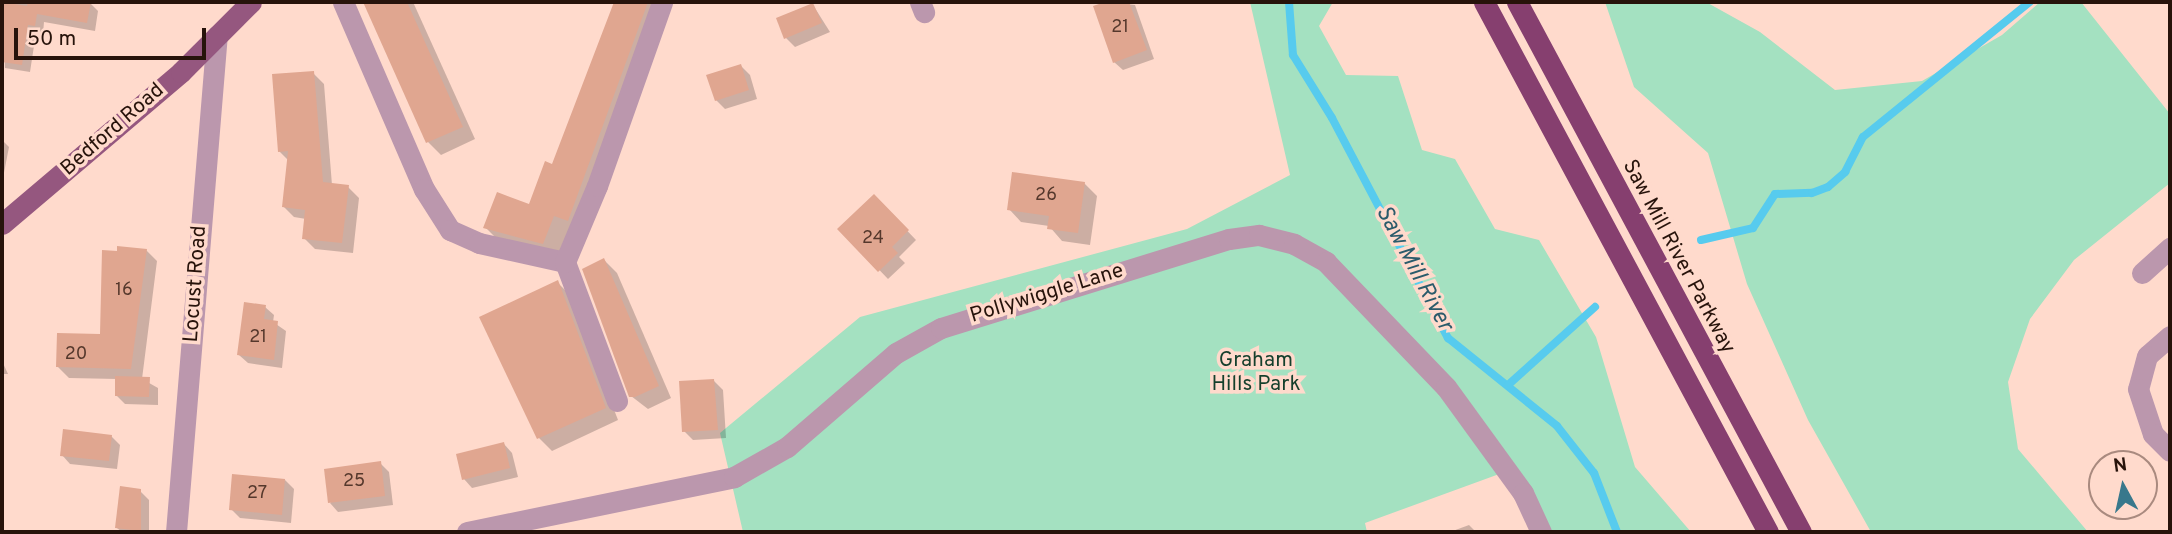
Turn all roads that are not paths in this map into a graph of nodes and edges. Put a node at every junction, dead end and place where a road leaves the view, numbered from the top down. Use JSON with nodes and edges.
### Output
{"nodes":[{"id":1,"x":251,"y":2,"type":"edge"},
{"id":2,"x":343,"y":2,"type":"edge"},
{"id":3,"x":663,"y":2,"type":"edge"},
{"id":4,"x":1484,"y":2,"type":"edge"},
{"id":5,"x":1517,"y":2,"type":"edge"},
{"id":6,"x":217,"y":36,"type":"junction"},
{"id":7,"x":2,"y":224,"type":"edge"},
{"id":8,"x":2170,"y":248,"type":"edge"},
{"id":9,"x":565,"y":262,"type":"junction"},
{"id":10,"x":2143,"y":273,"type":"dead end"},
{"id":11,"x":2170,"y":336,"type":"edge"},
{"id":12,"x":617,"y":401,"type":"dead end"},
{"id":13,"x":2170,"y":451,"type":"edge"},
{"id":14,"x":176,"y":532,"type":"edge"},
{"id":15,"x":467,"y":532,"type":"edge"},
{"id":16,"x":1541,"y":532,"type":"edge"},
{"id":17,"x":1768,"y":532,"type":"edge"},
{"id":18,"x":1801,"y":532,"type":"edge"}],
"edges":[{"from":1,"to":6,"type":"main road","name":"Bedford Road"},
{"from":2,"to":9,"type":"street"},
{"from":3,"to":9,"type":"street"},
{"from":4,"to":17,"type":"highway"},
{"from":5,"to":18,"type":"highway","name":"Saw Mill River Parkway"},
{"from":6,"to":7,"type":"main road","name":"Bedford Road"},
{"from":6,"to":14,"type":"street","name":"Locust Road"},
{"from":8,"to":10,"type":"street"},
{"from":9,"to":12,"type":"street"},
{"from":11,"to":13,"type":"street"},
{"from":15,"to":16,"type":"street","name":"Pollywiggle Lane"}]}
